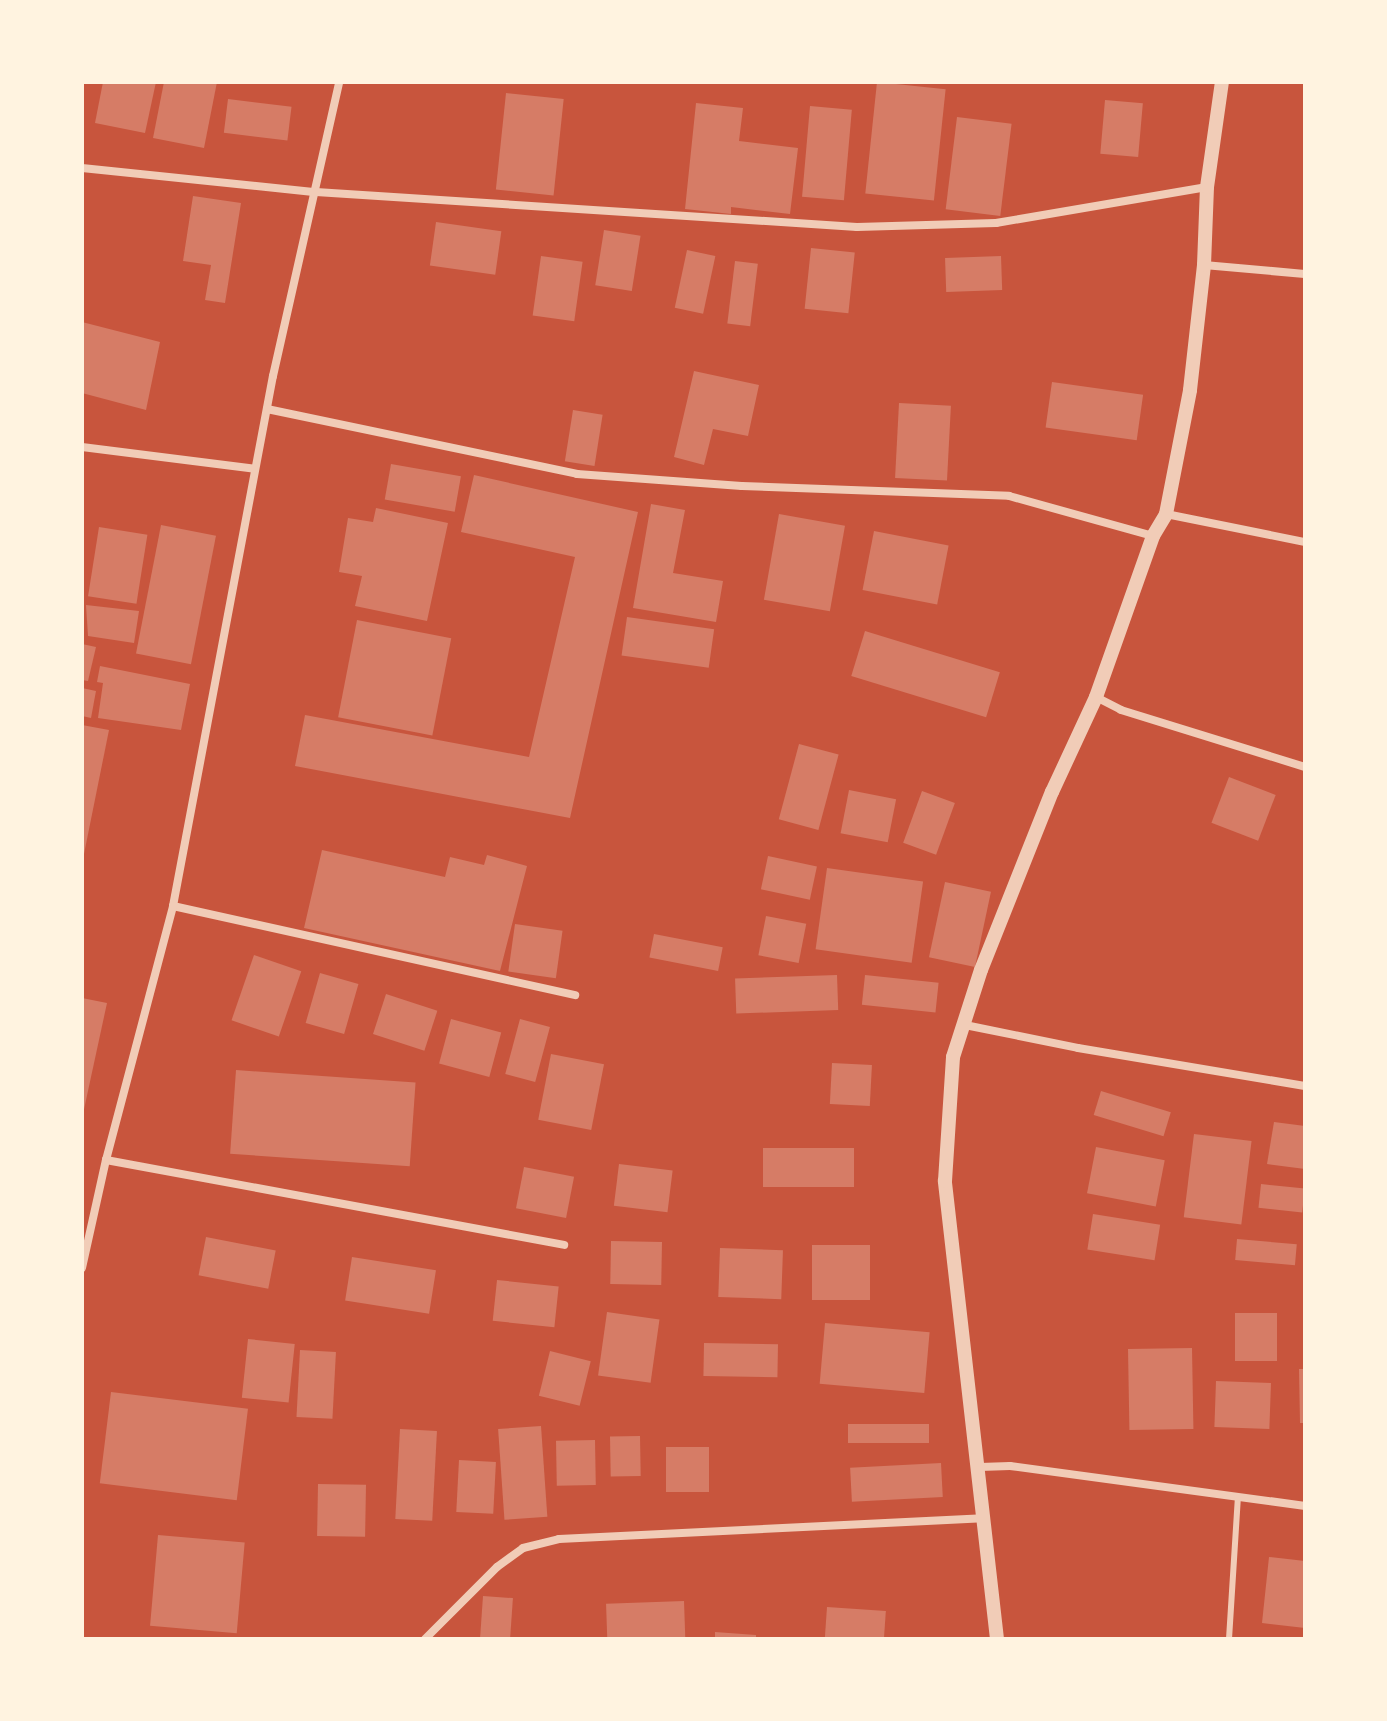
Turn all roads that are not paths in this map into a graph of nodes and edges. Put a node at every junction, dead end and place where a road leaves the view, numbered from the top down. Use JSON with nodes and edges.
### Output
{"nodes":[{"id":1,"x":339,"y":82,"type":"edge"},
{"id":2,"x":1222,"y":82,"type":"edge"},
{"id":3,"x":82,"y":168,"type":"edge"},
{"id":4,"x":1207,"y":187,"type":"junction"},
{"id":5,"x":316,"y":192,"type":"junction"},
{"id":6,"x":1204,"y":265,"type":"junction"},
{"id":7,"x":1305,"y":274,"type":"edge"},
{"id":8,"x":267,"y":409,"type":"junction"},
{"id":9,"x":82,"y":447,"type":"edge"},
{"id":10,"x":255,"y":469,"type":"junction"},
{"id":11,"x":1166,"y":514,"type":"junction"},
{"id":12,"x":1153,"y":536,"type":"junction"},
{"id":13,"x":1305,"y":542,"type":"edge"},
{"id":14,"x":1096,"y":697,"type":"junction"},
{"id":15,"x":1305,"y":767,"type":"edge"},
{"id":16,"x":173,"y":906,"type":"junction"},
{"id":17,"x":575,"y":995,"type":"dead end"},
{"id":18,"x":965,"y":1025,"type":"junction"},
{"id":19,"x":1305,"y":1086,"type":"edge"},
{"id":20,"x":106,"y":1160,"type":"junction"},
{"id":21,"x":564,"y":1245,"type":"dead end"},
{"id":22,"x":82,"y":1268,"type":"edge"},
{"id":23,"x":980,"y":1467,"type":"junction"},
{"id":24,"x":1238,"y":1497,"type":"junction"},
{"id":25,"x":1305,"y":1506,"type":"edge"},
{"id":26,"x":982,"y":1518,"type":"junction"},
{"id":27,"x":425,"y":1639,"type":"edge"},
{"id":28,"x":997,"y":1639,"type":"edge"},
{"id":29,"x":1229,"y":1639,"type":"edge"}],
"edges":[{"from":1,"to":5,"type":"street"},
{"from":2,"to":4,"type":"street"},
{"from":3,"to":5,"type":"street"},
{"from":4,"to":5,"type":"street"},
{"from":4,"to":6,"type":"street"},
{"from":5,"to":8,"type":"street"},
{"from":6,"to":7,"type":"street"},
{"from":6,"to":11,"type":"street"},
{"from":8,"to":10,"type":"street"},
{"from":8,"to":12,"type":"street"},
{"from":9,"to":10,"type":"street"},
{"from":10,"to":16,"type":"street"},
{"from":11,"to":12,"type":"street"},
{"from":11,"to":13,"type":"street"},
{"from":12,"to":14,"type":"street"},
{"from":14,"to":15,"type":"street"},
{"from":14,"to":18,"type":"street"},
{"from":16,"to":17,"type":"street"},
{"from":16,"to":20,"type":"street"},
{"from":18,"to":19,"type":"street"},
{"from":18,"to":23,"type":"street"},
{"from":20,"to":21,"type":"street"},
{"from":20,"to":22,"type":"street"},
{"from":23,"to":24,"type":"street"},
{"from":23,"to":26,"type":"street"},
{"from":24,"to":25,"type":"street"},
{"from":24,"to":29,"type":"lane"},
{"from":26,"to":27,"type":"street"},
{"from":26,"to":28,"type":"street"}]}
